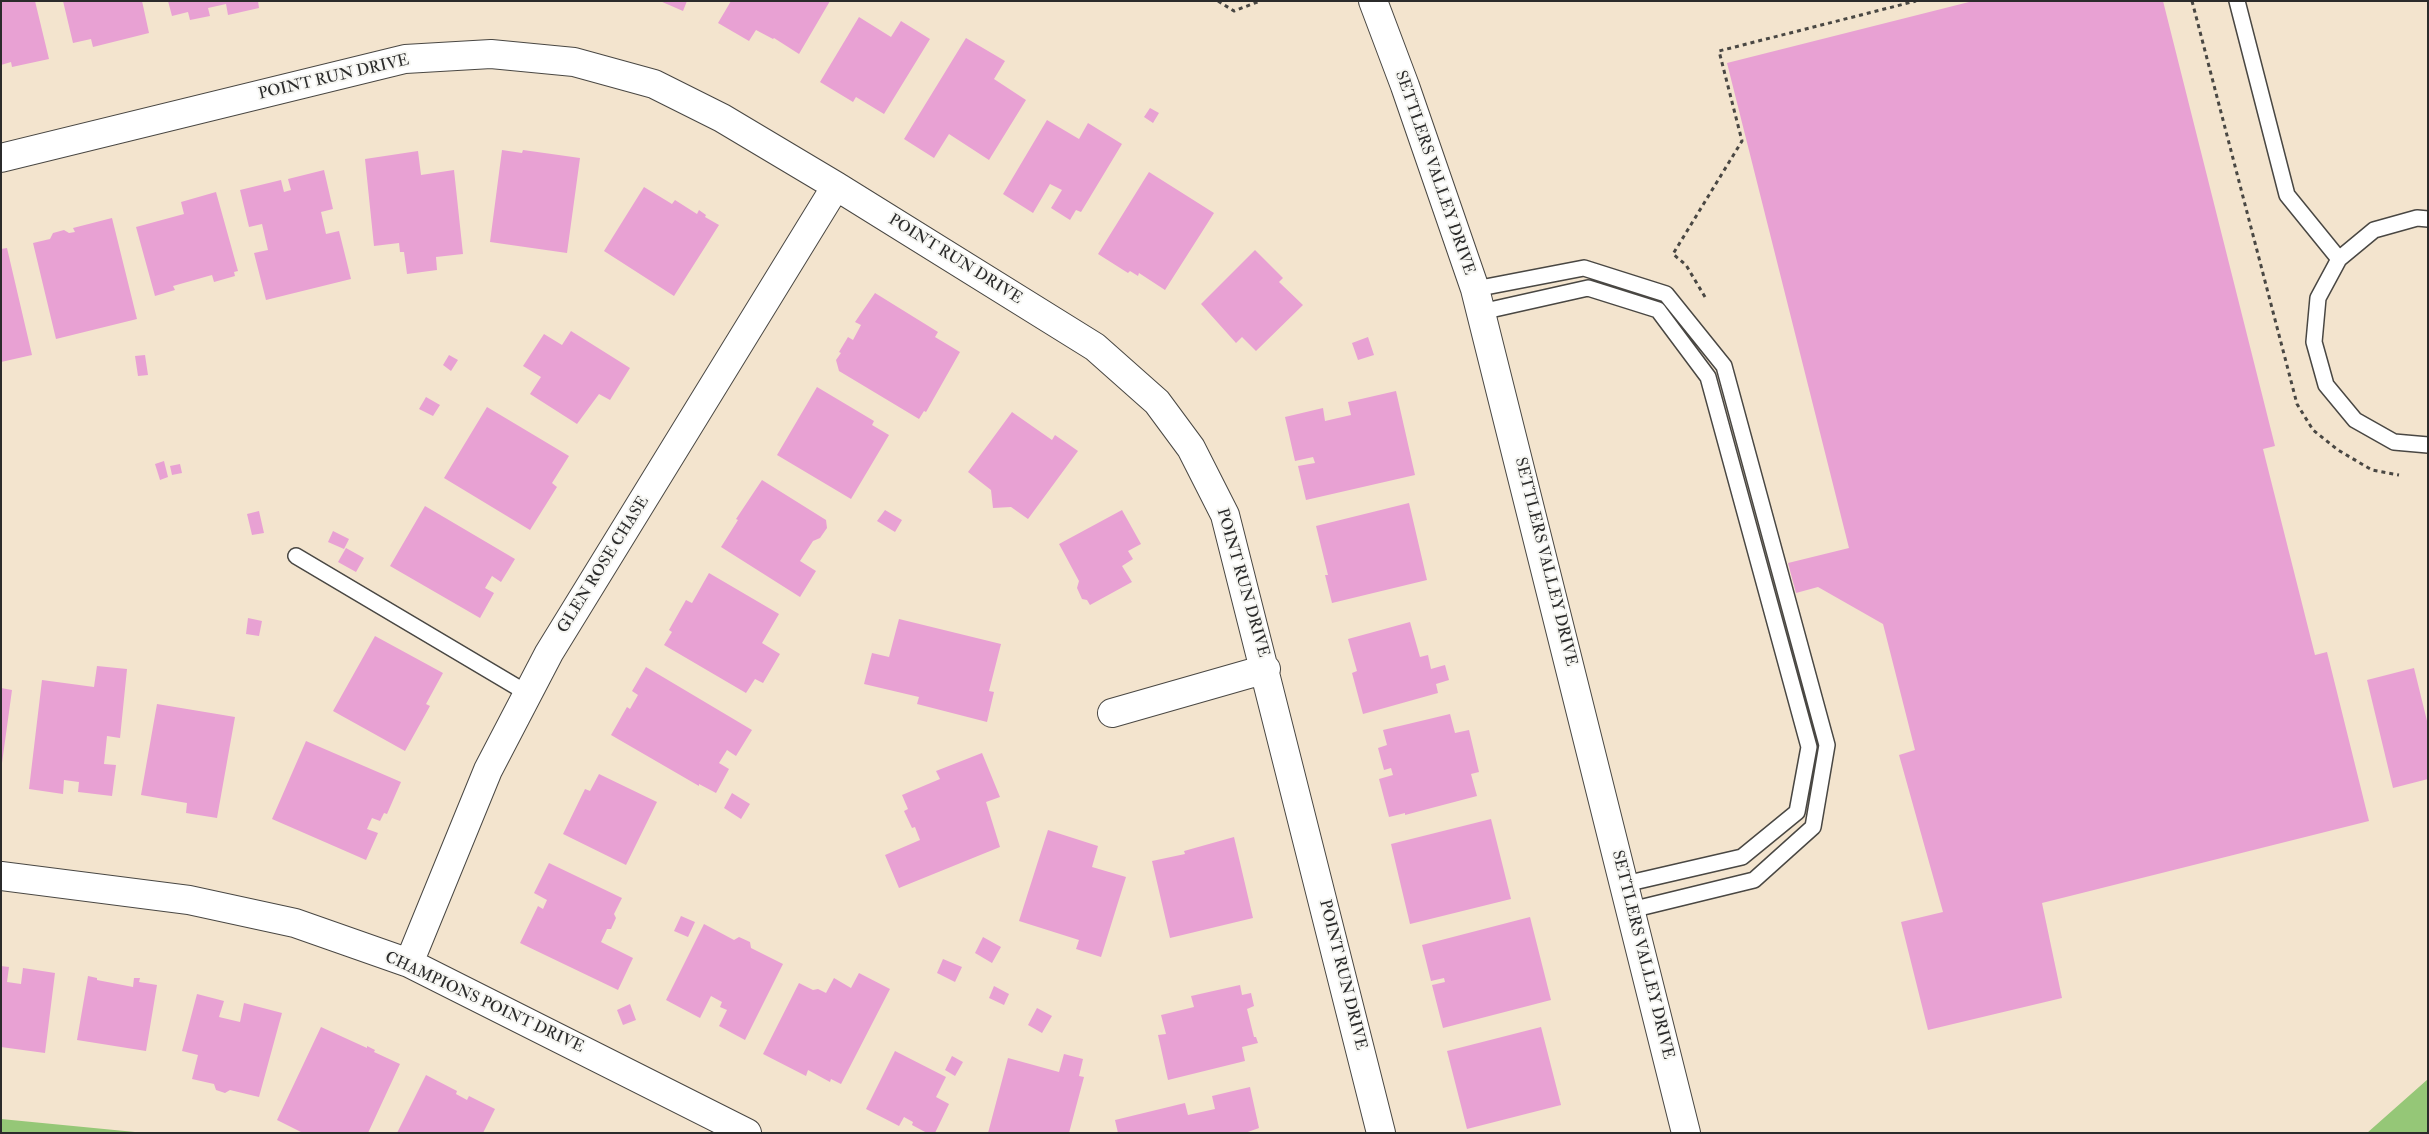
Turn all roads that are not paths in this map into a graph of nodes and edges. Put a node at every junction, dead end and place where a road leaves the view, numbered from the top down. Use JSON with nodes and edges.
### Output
{"nodes":[{"id":1,"x":1372,"y":1,"type":"edge"},
{"id":2,"x":2237,"y":1,"type":"edge"},
{"id":3,"x":1,"y":158,"type":"edge"},
{"id":4,"x":836,"y":186,"type":"junction"},
{"id":5,"x":2428,"y":219,"type":"edge"},
{"id":6,"x":2339,"y":259,"type":"junction"},
{"id":7,"x":1478,"y":300,"type":"junction"},
{"id":8,"x":2428,"y":445,"type":"edge"},
{"id":9,"x":296,"y":556,"type":"dead end"},
{"id":10,"x":1266,"y":669,"type":"junction"},
{"id":11,"x":528,"y":693,"type":"junction"},
{"id":12,"x":1112,"y":713,"type":"dead end"},
{"id":13,"x":1,"y":876,"type":"edge"},
{"id":14,"x":1625,"y":884,"type":"junction"},
{"id":15,"x":1631,"y":910,"type":"junction"},
{"id":16,"x":409,"y":963,"type":"junction"},
{"id":17,"x":747,"y":1133,"type":"edge"},
{"id":18,"x":1381,"y":1133,"type":"edge"},
{"id":19,"x":1686,"y":1133,"type":"edge"}],
"edges":[{"from":1,"to":7,"type":"street","name":"SETTLERS VALLEY DRIVE"},
{"from":2,"to":6,"type":"lane"},
{"from":3,"to":4,"type":"street","name":"POINT RUN DRIVE"},
{"from":4,"to":10,"type":"street","name":"POINT RUN DRIVE"},
{"from":4,"to":11,"type":"street","name":"GLEN ROSE CHASE"},
{"from":5,"to":6,"type":"lane"},
{"from":6,"to":8,"type":"lane"},
{"from":7,"to":14,"type":"street","name":"SETTLERS VALLEY DRIVE"},
{"from":7,"to":14,"type":"lane"},
{"from":7,"to":15,"type":"lane"},
{"from":9,"to":11,"type":"lane"},
{"from":10,"to":12,"type":"street"},
{"from":10,"to":18,"type":"street","name":"POINT RUN DRIVE"},
{"from":11,"to":16,"type":"street","name":"GLEN ROSE CHASE"},
{"from":13,"to":16,"type":"street","name":"CHAMPIONS POINT DRIVE"},
{"from":14,"to":15,"type":"street","name":"SETTLERS VALLEY DRIVE"},
{"from":15,"to":19,"type":"street","name":"SETTLERS VALLEY DRIVE"},
{"from":16,"to":17,"type":"street","name":"CHAMPIONS POINT DRIVE"}]}
